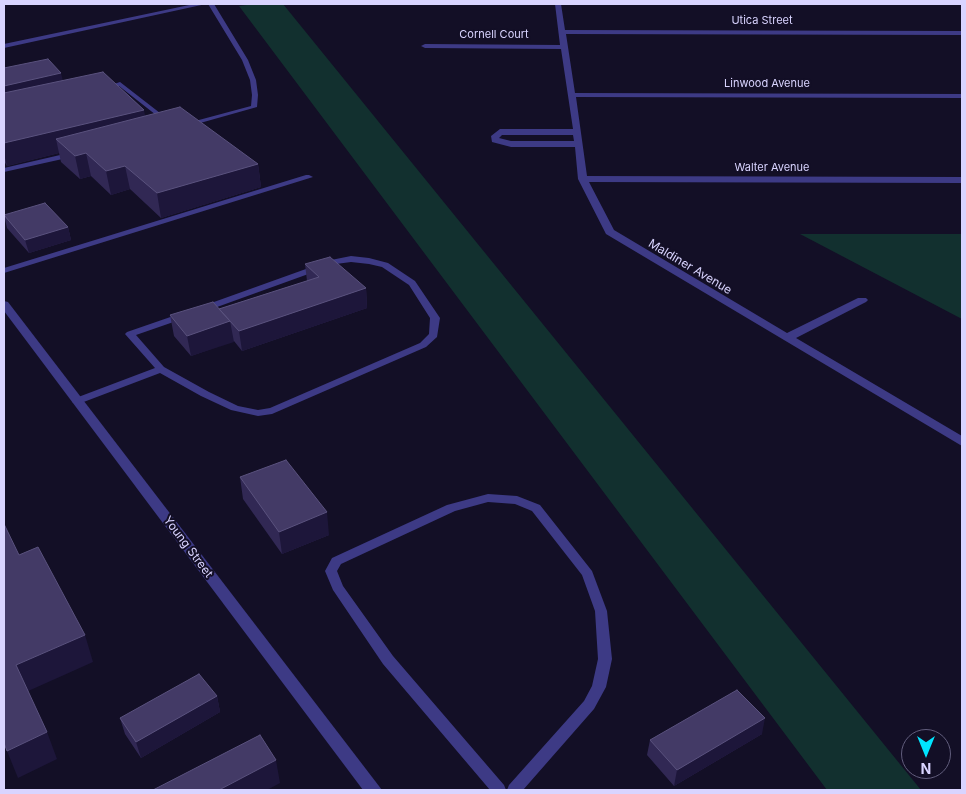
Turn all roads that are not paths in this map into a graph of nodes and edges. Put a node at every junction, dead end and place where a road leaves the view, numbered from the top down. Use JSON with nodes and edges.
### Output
{"nodes":[{"id":1,"x":203,"y":4,"type":"edge"},
{"id":2,"x":211,"y":4,"type":"edge"},
{"id":3,"x":558,"y":4,"type":"edge"},
{"id":4,"x":562,"y":32,"type":"junction"},
{"id":5,"x":962,"y":33,"type":"edge"},
{"id":6,"x":4,"y":46,"type":"edge"},
{"id":7,"x":425,"y":46,"type":"dead end"},
{"id":8,"x":564,"y":47,"type":"junction"},
{"id":9,"x":100,"y":89,"type":"edge"},
{"id":10,"x":571,"y":95,"type":"junction"},
{"id":11,"x":962,"y":96,"type":"edge"},
{"id":12,"x":578,"y":132,"type":"junction"},
{"id":13,"x":579,"y":144,"type":"junction"},
{"id":14,"x":82,"y":152,"type":"edge"},
{"id":15,"x":4,"y":170,"type":"edge"},
{"id":16,"x":309,"y":177,"type":"dead end"},
{"id":17,"x":583,"y":179,"type":"junction"},
{"id":18,"x":962,"y":180,"type":"edge"},
{"id":19,"x":4,"y":271,"type":"edge"},
{"id":20,"x":862,"y":300,"type":"dead end"},
{"id":21,"x":4,"y":304,"type":"edge"},
{"id":22,"x":787,"y":338,"type":"junction"},
{"id":23,"x":161,"y":370,"type":"junction"},
{"id":24,"x":77,"y":401,"type":"junction"},
{"id":25,"x":962,"y":442,"type":"edge"},
{"id":26,"x":373,"y":790,"type":"edge"},
{"id":27,"x":499,"y":790,"type":"edge"},
{"id":28,"x":514,"y":790,"type":"edge"}],
"edges":[{"from":1,"to":6,"type":"street"},
{"from":2,"to":9,"type":"lane"},
{"from":3,"to":4,"type":"street","name":"Maldiner Avenue"},
{"from":4,"to":5,"type":"street","name":"Utica Street"},
{"from":4,"to":8,"type":"street","name":"Maldiner Avenue"},
{"from":7,"to":8,"type":"street","name":"Cornell Court"},
{"from":8,"to":10,"type":"street","name":"Maldiner Avenue"},
{"from":10,"to":11,"type":"street","name":"Linwood Avenue"},
{"from":10,"to":12,"type":"street","name":"Maldiner Avenue"},
{"from":12,"to":13,"type":"street","name":"Maldiner Avenue"},
{"from":12,"to":13,"type":"street"},
{"from":13,"to":17,"type":"street","name":"Maldiner Avenue"},
{"from":14,"to":15,"type":"lane"},
{"from":16,"to":19,"type":"lane"},
{"from":17,"to":18,"type":"street","name":"Walter Avenue"},
{"from":17,"to":22,"type":"street","name":"Maldiner Avenue"},
{"from":20,"to":22,"type":"street"},
{"from":21,"to":24,"type":"street","name":"Young Street"},
{"from":22,"to":25,"type":"street","name":"Maldiner Avenue"},
{"from":23,"to":23,"type":"lane"},
{"from":23,"to":24,"type":"lane"},
{"from":24,"to":26,"type":"street","name":"Young Street"},
{"from":27,"to":28,"type":"lane"}]}
